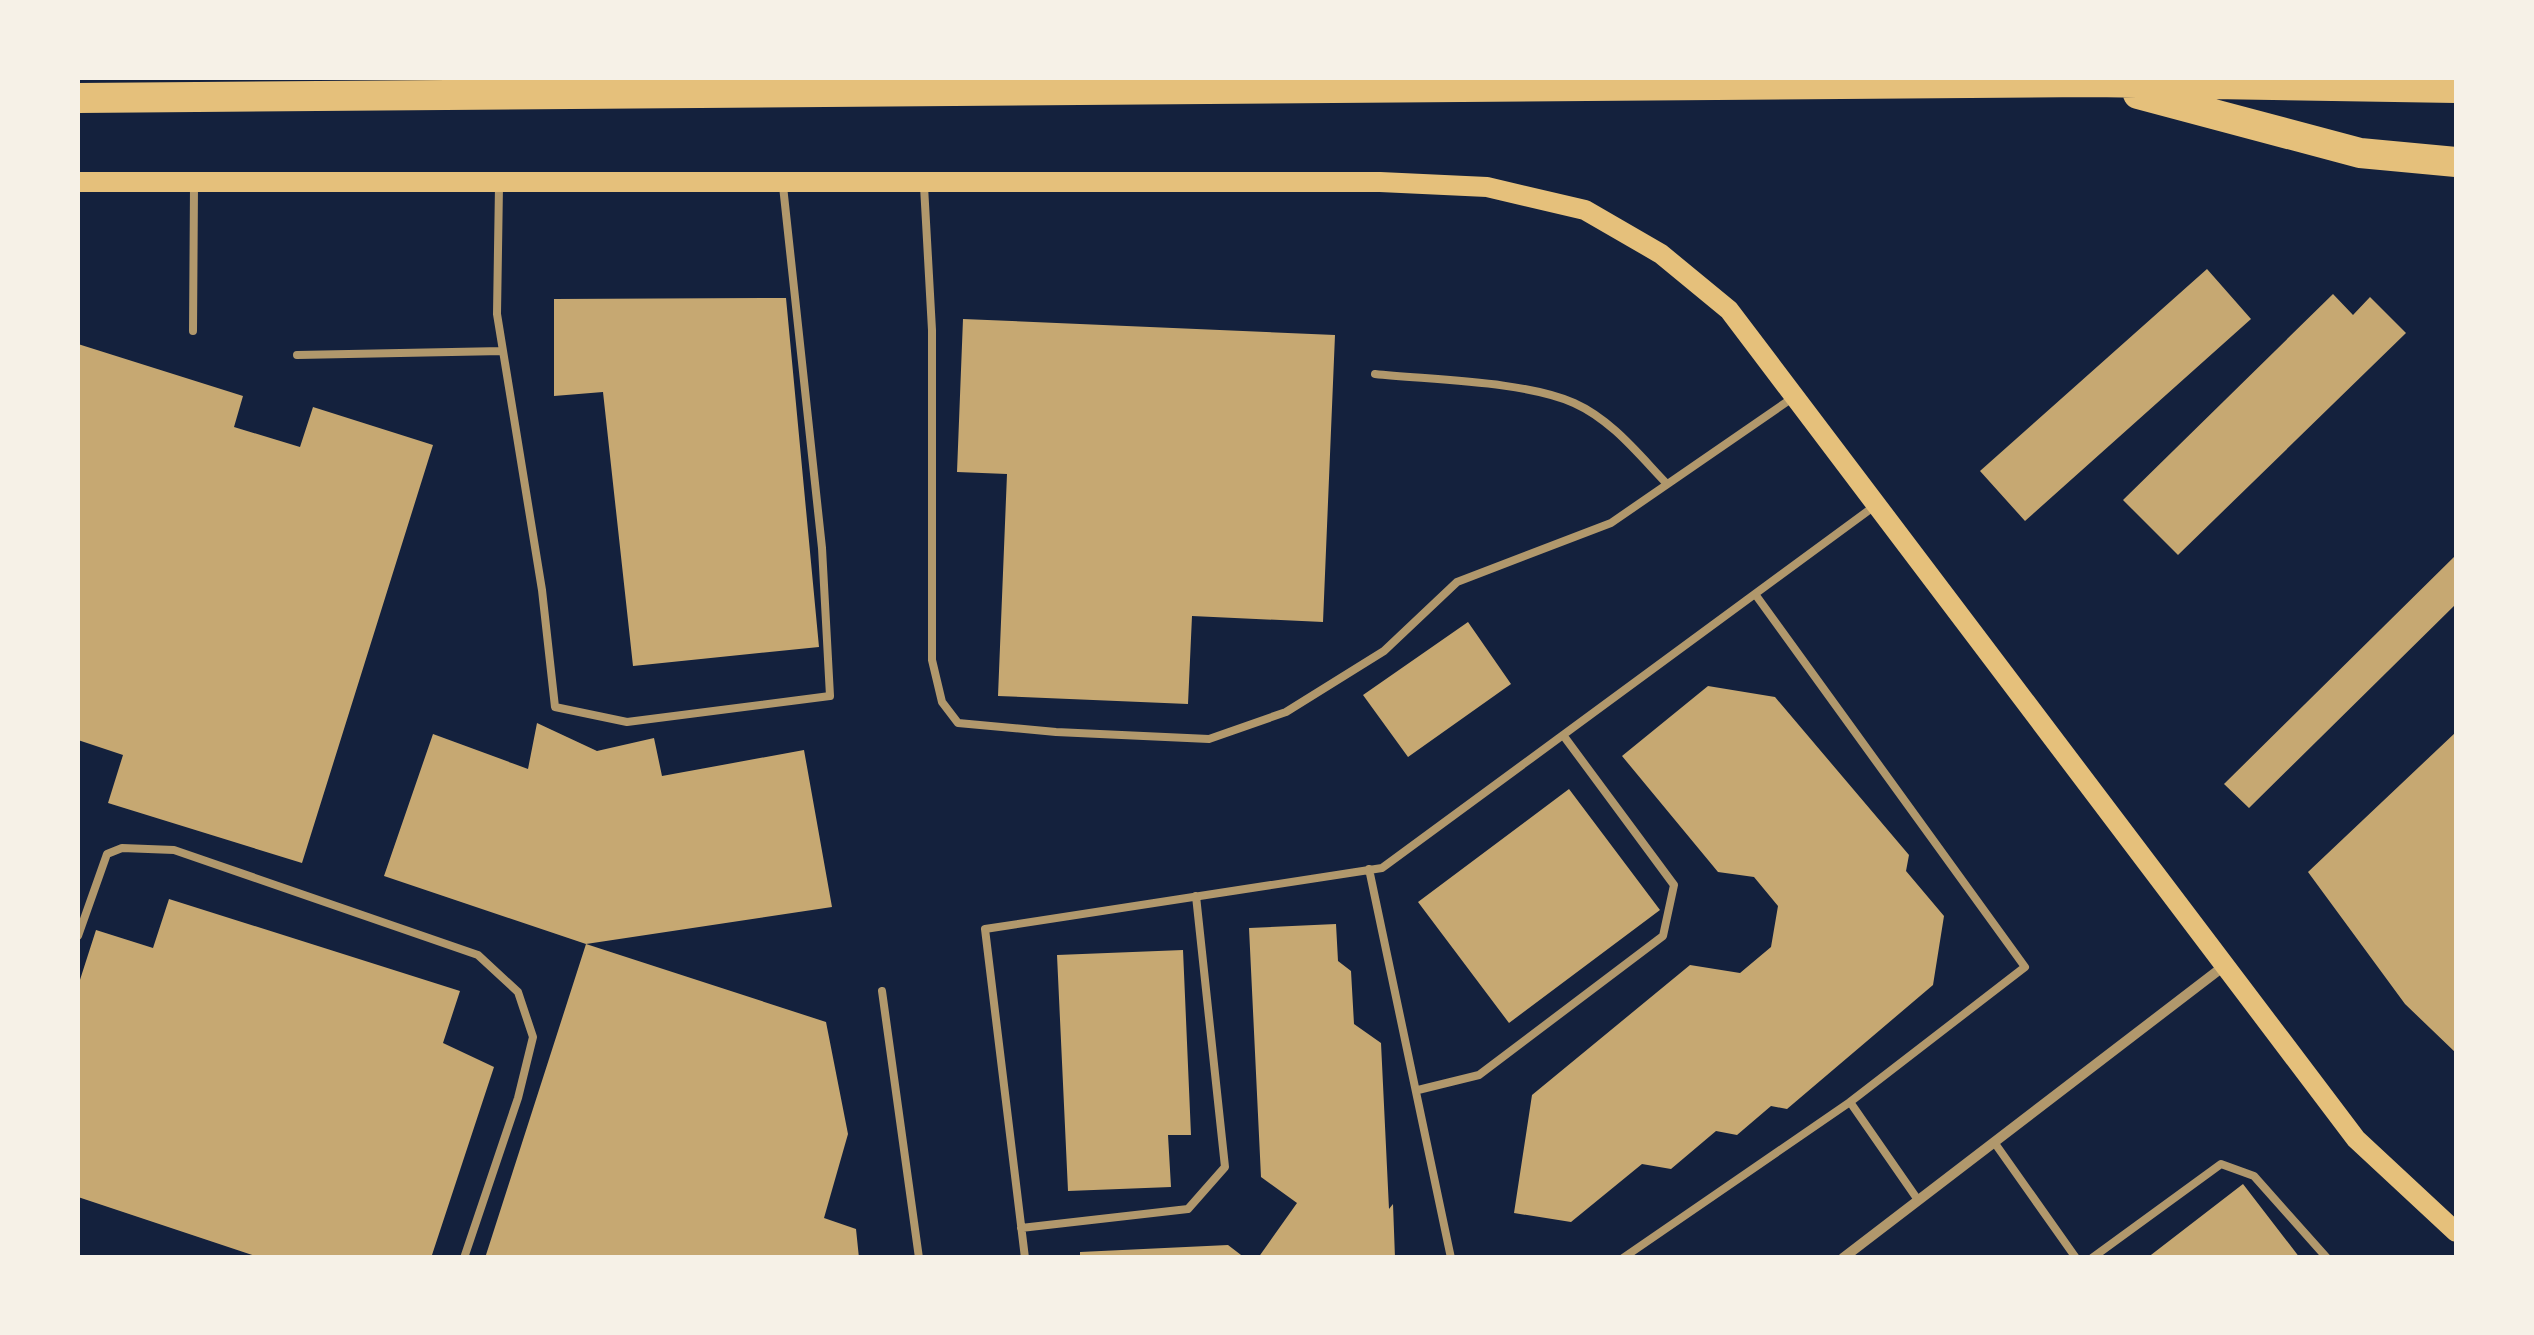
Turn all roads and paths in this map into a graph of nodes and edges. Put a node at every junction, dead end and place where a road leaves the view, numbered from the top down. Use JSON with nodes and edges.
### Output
{"nodes":[{"id":1,"x":2092,"y":82,"type":"junction"},
{"id":2,"x":2456,"y":88,"type":"edge"},
{"id":3,"x":78,"y":98,"type":"edge"},
{"id":4,"x":2456,"y":162,"type":"edge"},
{"id":5,"x":78,"y":182,"type":"edge"},
{"id":6,"x":194,"y":182,"type":"junction"},
{"id":7,"x":499,"y":182,"type":"junction"},
{"id":8,"x":782,"y":182,"type":"junction"},
{"id":9,"x":923,"y":182,"type":"junction"},
{"id":10,"x":192,"y":331,"type":"dead end"},
{"id":11,"x":503,"y":352,"type":"junction"},
{"id":12,"x":296,"y":355,"type":"dead end"},
{"id":13,"x":1375,"y":374,"type":"dead end"},
{"id":14,"x":1795,"y":396,"type":"junction"},
{"id":15,"x":1667,"y":484,"type":"junction"},
{"id":16,"x":1876,"y":505,"type":"junction"},
{"id":17,"x":1755,"y":594,"type":"junction"},
{"id":18,"x":1563,"y":735,"type":"junction"},
{"id":19,"x":1369,"y":870,"type":"junction"},
{"id":20,"x":1196,"y":896,"type":"junction"},
{"id":21,"x":78,"y":936,"type":"edge"},
{"id":22,"x":2224,"y":966,"type":"junction"},
{"id":23,"x":882,"y":991,"type":"dead end"},
{"id":24,"x":1418,"y":1090,"type":"junction"},
{"id":25,"x":1850,"y":1102,"type":"junction"},
{"id":26,"x":1994,"y":1142,"type":"junction"},
{"id":27,"x":1918,"y":1200,"type":"junction"},
{"id":28,"x":1021,"y":1228,"type":"junction"},
{"id":29,"x":2456,"y":1232,"type":"edge"},
{"id":30,"x":464,"y":1258,"type":"edge"},
{"id":31,"x":919,"y":1258,"type":"edge"},
{"id":32,"x":1024,"y":1258,"type":"edge"},
{"id":33,"x":1451,"y":1258,"type":"edge"},
{"id":34,"x":1624,"y":1258,"type":"edge"},
{"id":35,"x":1843,"y":1258,"type":"edge"},
{"id":36,"x":2076,"y":1258,"type":"edge"},
{"id":37,"x":2092,"y":1258,"type":"edge"},
{"id":38,"x":2327,"y":1258,"type":"edge"}],
"edges":[{"from":1,"to":2,"type":"highway"},
{"from":1,"to":3,"type":"highway"},
{"from":1,"to":4,"type":"highway"},
{"from":5,"to":6,"type":"main road"},
{"from":6,"to":7,"type":"main road"},
{"from":6,"to":10,"type":"lane"},
{"from":7,"to":8,"type":"main road"},
{"from":7,"to":11,"type":"lane"},
{"from":8,"to":9,"type":"main road"},
{"from":8,"to":11,"type":"lane"},
{"from":9,"to":14,"type":"main road"},
{"from":9,"to":15,"type":"lane"},
{"from":11,"to":12,"type":"lane"},
{"from":13,"to":15,"type":"lane"},
{"from":14,"to":15,"type":"lane"},
{"from":14,"to":16,"type":"main road"},
{"from":16,"to":17,"type":"lane"},
{"from":16,"to":22,"type":"main road"},
{"from":17,"to":18,"type":"lane"},
{"from":17,"to":25,"type":"lane"},
{"from":18,"to":19,"type":"lane"},
{"from":18,"to":24,"type":"lane"},
{"from":19,"to":20,"type":"lane"},
{"from":19,"to":24,"type":"lane"},
{"from":20,"to":28,"type":"lane"},
{"from":20,"to":28,"type":"lane"},
{"from":21,"to":30,"type":"lane"},
{"from":22,"to":26,"type":"street"},
{"from":22,"to":29,"type":"main road"},
{"from":23,"to":31,"type":"lane"},
{"from":24,"to":33,"type":"lane"},
{"from":25,"to":27,"type":"lane"},
{"from":25,"to":34,"type":"lane"},
{"from":26,"to":27,"type":"street"},
{"from":26,"to":36,"type":"lane"},
{"from":27,"to":35,"type":"street"},
{"from":28,"to":32,"type":"lane"},
{"from":37,"to":38,"type":"lane"}]}
